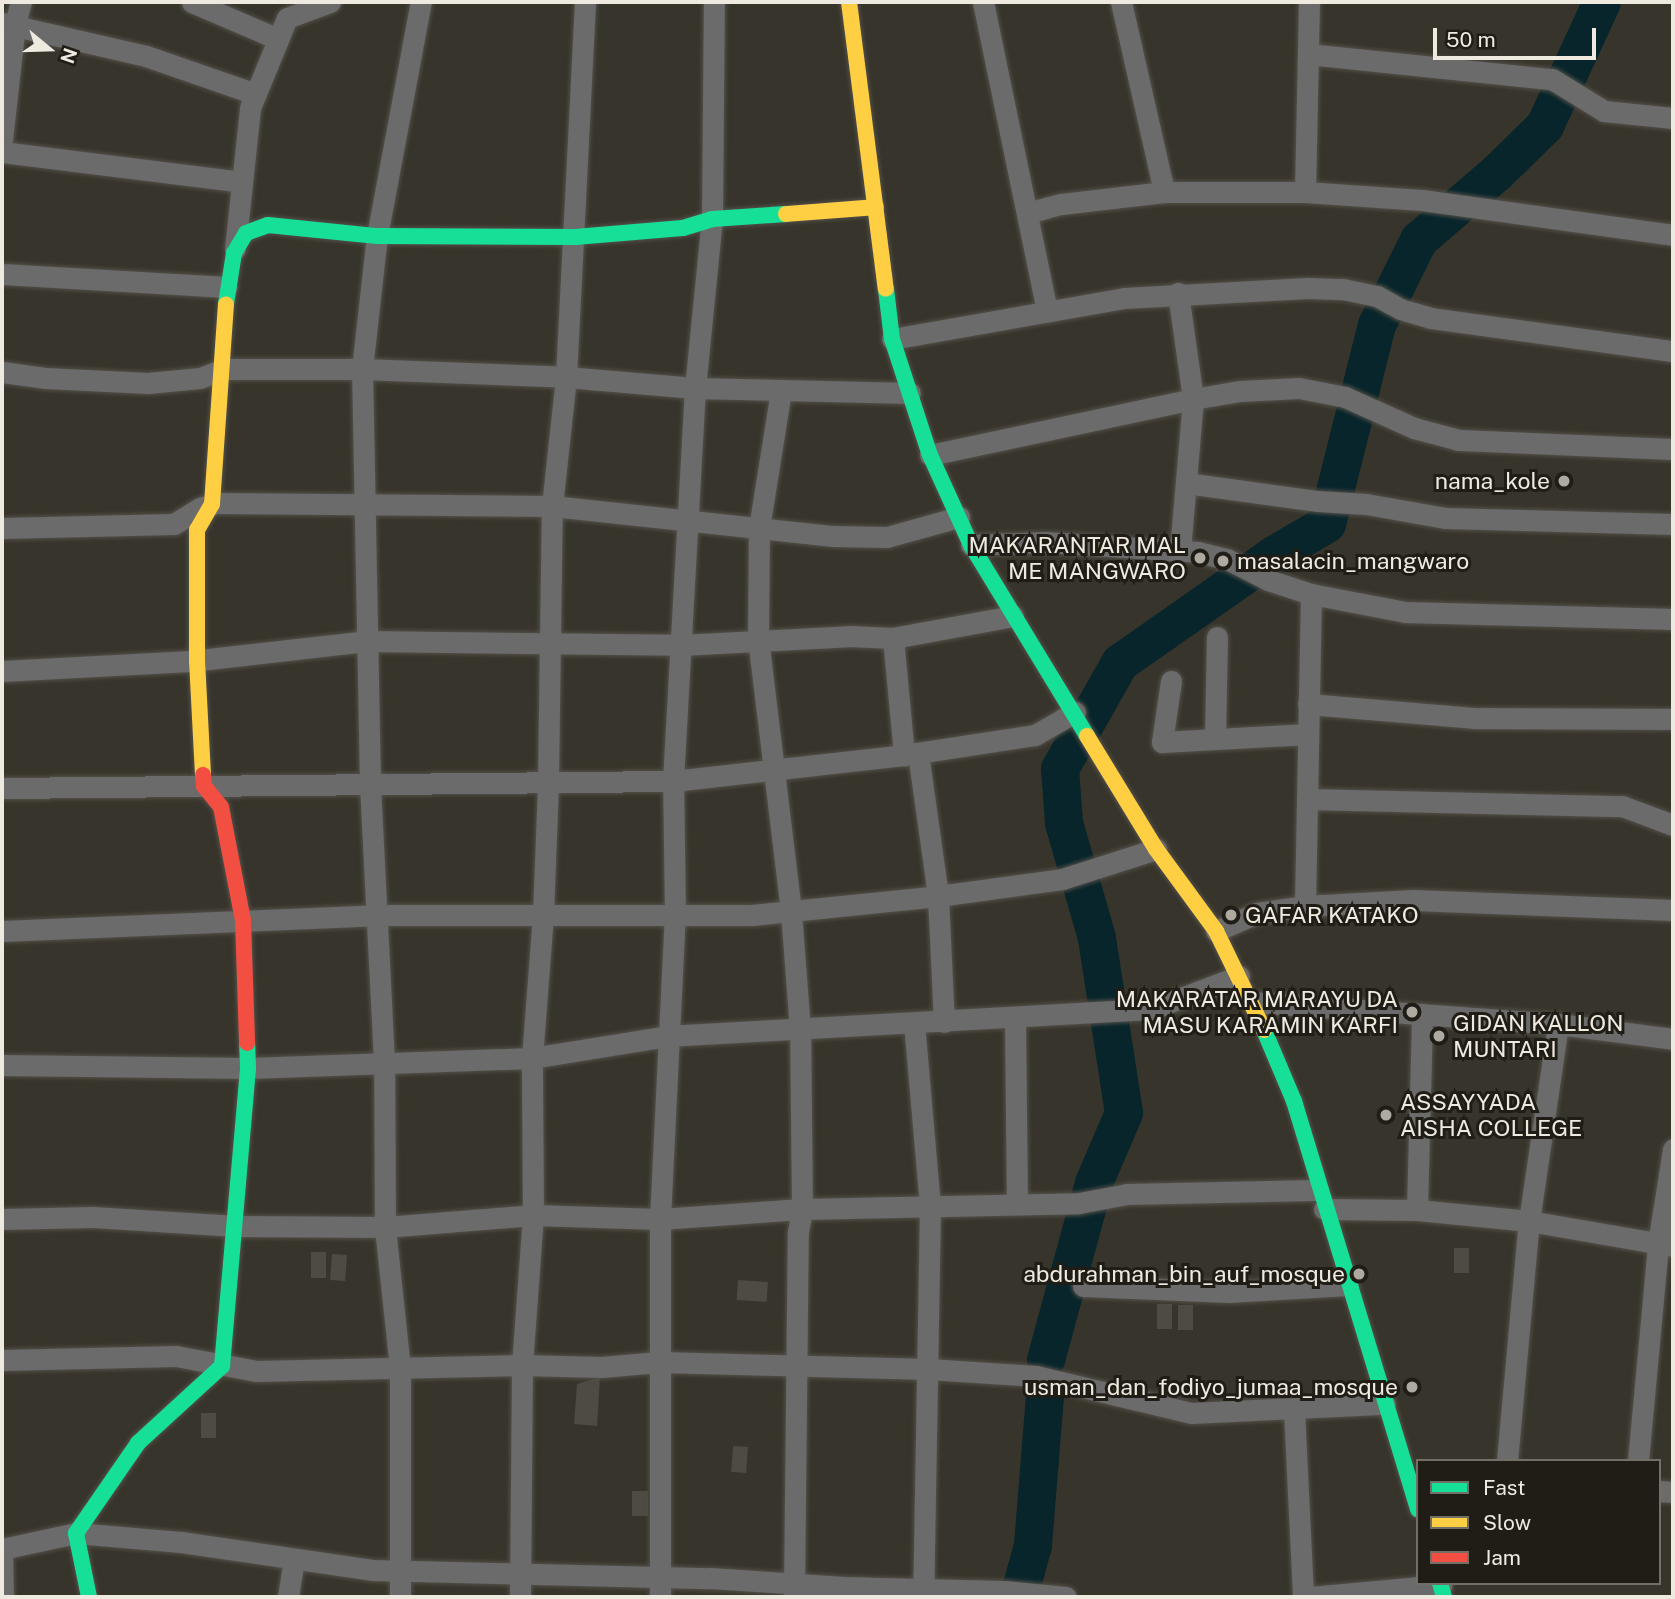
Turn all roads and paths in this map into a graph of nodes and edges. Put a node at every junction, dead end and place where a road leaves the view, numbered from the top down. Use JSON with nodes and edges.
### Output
{"nodes":[{"id":1,"x":21,"y":2,"type":"edge"},
{"id":2,"x":192,"y":2,"type":"edge"},
{"id":3,"x":330,"y":2,"type":"edge"},
{"id":4,"x":421,"y":2,"type":"edge"},
{"id":5,"x":585,"y":2,"type":"edge"},
{"id":6,"x":714,"y":2,"type":"edge"},
{"id":7,"x":849,"y":2,"type":"edge"},
{"id":8,"x":983,"y":2,"type":"edge"},
{"id":9,"x":1121,"y":2,"type":"edge"},
{"id":10,"x":1309,"y":2,"type":"edge"},
{"id":11,"x":9,"y":23,"type":"edge"},
{"id":12,"x":278,"y":39,"type":"junction"},
{"id":13,"x":1308,"y":54,"type":"junction"},
{"id":14,"x":256,"y":94,"type":"junction"},
{"id":15,"x":1673,"y":118,"type":"edge"},
{"id":16,"x":2,"y":140,"type":"edge"},
{"id":17,"x":2,"y":152,"type":"edge"},
{"id":18,"x":242,"y":182,"type":"junction"},
{"id":19,"x":1164,"y":192,"type":"junction"},
{"id":20,"x":1305,"y":192,"type":"junction"},
{"id":21,"x":876,"y":207,"type":"junction"},
{"id":22,"x":1027,"y":214,"type":"junction"},
{"id":23,"x":712,"y":219,"type":"junction"},
{"id":24,"x":1673,"y":235,"type":"edge"},
{"id":25,"x":377,"y":236,"type":"junction"},
{"id":26,"x":575,"y":237,"type":"junction"},
{"id":27,"x":234,"y":253,"type":"junction"},
{"id":28,"x":2,"y":274,"type":"edge"},
{"id":29,"x":227,"y":287,"type":"junction"},
{"id":30,"x":1178,"y":293,"type":"junction"},
{"id":31,"x":1047,"y":311,"type":"junction"},
{"id":32,"x":892,"y":339,"type":"junction"},
{"id":33,"x":1673,"y":351,"type":"edge"},
{"id":34,"x":224,"y":369,"type":"junction"},
{"id":35,"x":362,"y":369,"type":"junction"},
{"id":36,"x":2,"y":373,"type":"edge"},
{"id":37,"x":566,"y":377,"type":"junction"},
{"id":38,"x":695,"y":388,"type":"junction"},
{"id":39,"x":781,"y":390,"type":"junction"},
{"id":40,"x":910,"y":393,"type":"junction"},
{"id":41,"x":1193,"y":399,"type":"junction"},
{"id":42,"x":1673,"y":449,"type":"edge"},
{"id":43,"x":930,"y":455,"type":"junction"},
{"id":44,"x":1186,"y":483,"type":"junction"},
{"id":45,"x":362,"y":503,"type":"junction"},
{"id":46,"x":212,"y":504,"type":"junction"},
{"id":47,"x":552,"y":506,"type":"junction"},
{"id":48,"x":958,"y":517,"type":"junction"},
{"id":49,"x":689,"y":519,"type":"junction"},
{"id":50,"x":1673,"y":524,"type":"edge"},
{"id":51,"x":2,"y":528,"type":"edge"},
{"id":52,"x":760,"y":528,"type":"junction"},
{"id":53,"x":971,"y":545,"type":"junction"},
{"id":54,"x":1180,"y":550,"type":"junction"},
{"id":55,"x":1311,"y":594,"type":"junction"},
{"id":56,"x":1013,"y":616,"type":"junction"},
{"id":57,"x":1673,"y":619,"type":"edge"},
{"id":58,"x":893,"y":638,"type":"junction"},
{"id":59,"x":1217,"y":638,"type":"dead end"},
{"id":60,"x":758,"y":640,"type":"junction"},
{"id":61,"x":366,"y":641,"type":"junction"},
{"id":62,"x":550,"y":641,"type":"junction"},
{"id":63,"x":680,"y":645,"type":"junction"},
{"id":64,"x":197,"y":660,"type":"junction"},
{"id":65,"x":2,"y":671,"type":"edge"},
{"id":66,"x":1171,"y":681,"type":"dead end"},
{"id":67,"x":1308,"y":704,"type":"junction"},
{"id":68,"x":1076,"y":714,"type":"junction"},
{"id":69,"x":1673,"y":719,"type":"edge"},
{"id":70,"x":1308,"y":734,"type":"junction"},
{"id":71,"x":1215,"y":739,"type":"junction"},
{"id":72,"x":911,"y":754,"type":"junction"},
{"id":73,"x":774,"y":769,"type":"junction"},
{"id":74,"x":673,"y":780,"type":"junction"},
{"id":75,"x":548,"y":782,"type":"junction"},
{"id":76,"x":370,"y":783,"type":"junction"},
{"id":77,"x":204,"y":786,"type":"junction"},
{"id":78,"x":2,"y":788,"type":"edge"},
{"id":79,"x":1307,"y":799,"type":"junction"},
{"id":80,"x":1673,"y":825,"type":"edge"},
{"id":81,"x":1156,"y":849,"type":"junction"},
{"id":82,"x":938,"y":896,"type":"junction"},
{"id":83,"x":1306,"y":906,"type":"junction"},
{"id":84,"x":1673,"y":910,"type":"edge"},
{"id":85,"x":791,"y":911,"type":"junction"},
{"id":86,"x":377,"y":915,"type":"junction"},
{"id":87,"x":543,"y":915,"type":"junction"},
{"id":88,"x":675,"y":916,"type":"junction"},
{"id":89,"x":243,"y":920,"type":"junction"},
{"id":90,"x":2,"y":931,"type":"edge"},
{"id":91,"x":1216,"y":931,"type":"junction"},
{"id":92,"x":1239,"y":976,"type":"junction"},
{"id":93,"x":1252,"y":1002,"type":"junction"},
{"id":94,"x":1422,"y":1014,"type":"junction"},
{"id":95,"x":1015,"y":1018,"type":"junction"},
{"id":96,"x":944,"y":1021,"type":"junction"},
{"id":97,"x":914,"y":1023,"type":"junction"},
{"id":98,"x":1558,"y":1024,"type":"junction"},
{"id":99,"x":800,"y":1029,"type":"junction"},
{"id":100,"x":668,"y":1036,"type":"junction"},
{"id":101,"x":1673,"y":1039,"type":"edge"},
{"id":102,"x":532,"y":1058,"type":"junction"},
{"id":103,"x":384,"y":1061,"type":"junction"},
{"id":104,"x":2,"y":1065,"type":"edge"},
{"id":105,"x":248,"y":1068,"type":"junction"},
{"id":106,"x":1673,"y":1149,"type":"edge"},
{"id":107,"x":1321,"y":1199,"type":"junction"},
{"id":108,"x":1017,"y":1203,"type":"junction"},
{"id":109,"x":930,"y":1207,"type":"junction"},
{"id":110,"x":802,"y":1209,"type":"junction"},
{"id":111,"x":1417,"y":1210,"type":"junction"},
{"id":112,"x":533,"y":1215,"type":"junction"},
{"id":113,"x":2,"y":1219,"type":"edge"},
{"id":114,"x":660,"y":1219,"type":"junction"},
{"id":115,"x":1529,"y":1221,"type":"junction"},
{"id":116,"x":236,"y":1226,"type":"junction"},
{"id":117,"x":385,"y":1227,"type":"junction"},
{"id":118,"x":1666,"y":1245,"type":"edge"},
{"id":119,"x":1348,"y":1285,"type":"junction"},
{"id":120,"x":1083,"y":1286,"type":"dead end"},
{"id":121,"x":2,"y":1360,"type":"edge"},
{"id":122,"x":659,"y":1362,"type":"junction"},
{"id":123,"x":522,"y":1365,"type":"junction"},
{"id":124,"x":799,"y":1365,"type":"junction"},
{"id":125,"x":222,"y":1366,"type":"junction"},
{"id":126,"x":400,"y":1368,"type":"junction"},
{"id":127,"x":929,"y":1369,"type":"junction"},
{"id":128,"x":1385,"y":1404,"type":"junction"},
{"id":129,"x":1294,"y":1411,"type":"junction"},
{"id":130,"x":1507,"y":1459,"type":"edge"},
{"id":131,"x":1638,"y":1459,"type":"edge"},
{"id":132,"x":1416,"y":1497,"type":"edge"},
{"id":133,"x":76,"y":1533,"type":"junction"},
{"id":134,"x":294,"y":1561,"type":"junction"},
{"id":135,"x":402,"y":1571,"type":"junction"},
{"id":136,"x":521,"y":1574,"type":"junction"},
{"id":137,"x":660,"y":1588,"type":"edge"},
{"id":138,"x":1442,"y":1589,"type":"edge"},
{"id":139,"x":794,"y":1590,"type":"edge"},
{"id":140,"x":923,"y":1593,"type":"edge"},
{"id":141,"x":3,"y":1597,"type":"edge"},
{"id":142,"x":89,"y":1597,"type":"edge"},
{"id":143,"x":288,"y":1597,"type":"edge"},
{"id":144,"x":400,"y":1597,"type":"edge"},
{"id":145,"x":520,"y":1597,"type":"edge"},
{"id":146,"x":1066,"y":1597,"type":"edge"},
{"id":147,"x":1303,"y":1597,"type":"edge"},
{"id":148,"x":1311,"y":1597,"type":"edge"}],
"edges":[{"from":1,"to":11,"type":"street"},
{"from":2,"to":12,"type":"street"},
{"from":3,"to":12,"type":"street"},
{"from":4,"to":25,"type":"street"},
{"from":5,"to":26,"type":"street"},
{"from":6,"to":23,"type":"street"},
{"from":7,"to":21,"type":"street"},
{"from":8,"to":22,"type":"street"},
{"from":9,"to":19,"type":"street"},
{"from":10,"to":13,"type":"street"},
{"from":11,"to":14,"type":"street"},
{"from":11,"to":16,"type":"street"},
{"from":12,"to":14,"type":"street"},
{"from":13,"to":15,"type":"street"},
{"from":13,"to":20,"type":"street"},
{"from":14,"to":18,"type":"street"},
{"from":17,"to":18,"type":"street"},
{"from":18,"to":27,"type":"street"},
{"from":19,"to":20,"type":"street"},
{"from":19,"to":22,"type":"street"},
{"from":20,"to":24,"type":"street"},
{"from":21,"to":23,"type":"street"},
{"from":21,"to":32,"type":"street"},
{"from":22,"to":31,"type":"street"},
{"from":23,"to":26,"type":"street"},
{"from":23,"to":38,"type":"street"},
{"from":25,"to":26,"type":"street"},
{"from":25,"to":27,"type":"street"},
{"from":25,"to":35,"type":"street"},
{"from":26,"to":37,"type":"street"},
{"from":27,"to":29,"type":"street"},
{"from":28,"to":29,"type":"street"},
{"from":29,"to":34,"type":"street"},
{"from":30,"to":31,"type":"street"},
{"from":30,"to":33,"type":"street"},
{"from":30,"to":41,"type":"street"},
{"from":31,"to":32,"type":"street"},
{"from":32,"to":40,"type":"street"},
{"from":34,"to":35,"type":"street"},
{"from":34,"to":36,"type":"street"},
{"from":34,"to":46,"type":"street"},
{"from":35,"to":37,"type":"street"},
{"from":35,"to":45,"type":"street"},
{"from":37,"to":38,"type":"street"},
{"from":37,"to":47,"type":"street"},
{"from":38,"to":39,"type":"street"},
{"from":38,"to":49,"type":"street"},
{"from":39,"to":40,"type":"street"},
{"from":39,"to":52,"type":"street"},
{"from":40,"to":43,"type":"street"},
{"from":41,"to":42,"type":"street"},
{"from":41,"to":43,"type":"street"},
{"from":41,"to":44,"type":"street"},
{"from":43,"to":48,"type":"street"},
{"from":44,"to":50,"type":"street"},
{"from":44,"to":54,"type":"street"},
{"from":45,"to":46,"type":"street"},
{"from":45,"to":47,"type":"street"},
{"from":45,"to":61,"type":"street"},
{"from":46,"to":51,"type":"street"},
{"from":46,"to":64,"type":"street"},
{"from":47,"to":49,"type":"street"},
{"from":47,"to":62,"type":"street"},
{"from":48,"to":52,"type":"street"},
{"from":48,"to":53,"type":"street"},
{"from":49,"to":52,"type":"street"},
{"from":49,"to":63,"type":"street"},
{"from":52,"to":60,"type":"street"},
{"from":53,"to":54,"type":"street"},
{"from":53,"to":56,"type":"street"},
{"from":54,"to":55,"type":"street"},
{"from":55,"to":57,"type":"street"},
{"from":55,"to":67,"type":"street"},
{"from":56,"to":58,"type":"street"},
{"from":56,"to":68,"type":"street"},
{"from":58,"to":60,"type":"street"},
{"from":58,"to":72,"type":"street"},
{"from":59,"to":71,"type":"street"},
{"from":60,"to":63,"type":"street"},
{"from":60,"to":73,"type":"street"},
{"from":61,"to":62,"type":"street"},
{"from":61,"to":64,"type":"street"},
{"from":61,"to":76,"type":"street"},
{"from":62,"to":63,"type":"street"},
{"from":62,"to":75,"type":"street"},
{"from":63,"to":74,"type":"street"},
{"from":64,"to":65,"type":"street"},
{"from":64,"to":77,"type":"street"},
{"from":66,"to":71,"type":"street"},
{"from":67,"to":69,"type":"street"},
{"from":67,"to":70,"type":"street"},
{"from":68,"to":72,"type":"street"},
{"from":68,"to":81,"type":"street"},
{"from":70,"to":71,"type":"street"},
{"from":70,"to":79,"type":"street"},
{"from":72,"to":73,"type":"street"},
{"from":72,"to":82,"type":"street"},
{"from":73,"to":74,"type":"street"},
{"from":73,"to":85,"type":"street"},
{"from":74,"to":75,"type":"street"},
{"from":74,"to":88,"type":"street"},
{"from":75,"to":76,"type":"street"},
{"from":75,"to":87,"type":"street"},
{"from":76,"to":77,"type":"street"},
{"from":76,"to":86,"type":"street"},
{"from":77,"to":78,"type":"street"},
{"from":77,"to":89,"type":"street"},
{"from":79,"to":80,"type":"street"},
{"from":79,"to":83,"type":"street"},
{"from":81,"to":82,"type":"street"},
{"from":81,"to":91,"type":"street"},
{"from":82,"to":85,"type":"street"},
{"from":82,"to":96,"type":"street"},
{"from":83,"to":84,"type":"street"},
{"from":83,"to":91,"type":"street"},
{"from":85,"to":88,"type":"street"},
{"from":85,"to":99,"type":"street"},
{"from":86,"to":87,"type":"street"},
{"from":86,"to":89,"type":"street"},
{"from":86,"to":103,"type":"street"},
{"from":87,"to":88,"type":"street"},
{"from":87,"to":102,"type":"street"},
{"from":88,"to":100,"type":"street"},
{"from":89,"to":90,"type":"street"},
{"from":89,"to":105,"type":"street"},
{"from":91,"to":92,"type":"street"},
{"from":92,"to":93,"type":"street"},
{"from":92,"to":95,"type":"street"},
{"from":93,"to":94,"type":"street"},
{"from":93,"to":107,"type":"street"},
{"from":94,"to":98,"type":"street"},
{"from":94,"to":111,"type":"street"},
{"from":95,"to":96,"type":"street"},
{"from":95,"to":108,"type":"street"},
{"from":96,"to":97,"type":"street"},
{"from":97,"to":99,"type":"street"},
{"from":97,"to":109,"type":"street"},
{"from":98,"to":101,"type":"street"},
{"from":98,"to":115,"type":"street"},
{"from":99,"to":100,"type":"street"},
{"from":99,"to":110,"type":"street"},
{"from":100,"to":102,"type":"street"},
{"from":100,"to":114,"type":"street"},
{"from":102,"to":103,"type":"street"},
{"from":102,"to":112,"type":"street"},
{"from":103,"to":105,"type":"street"},
{"from":103,"to":117,"type":"street"},
{"from":104,"to":105,"type":"street"},
{"from":105,"to":116,"type":"street"},
{"from":106,"to":118,"type":"street"},
{"from":107,"to":108,"type":"street"},
{"from":107,"to":111,"type":"street"},
{"from":107,"to":119,"type":"street"},
{"from":108,"to":109,"type":"street"},
{"from":109,"to":110,"type":"street"},
{"from":109,"to":127,"type":"street"},
{"from":110,"to":114,"type":"street"},
{"from":110,"to":124,"type":"street"},
{"from":111,"to":115,"type":"street"},
{"from":112,"to":114,"type":"street"},
{"from":112,"to":117,"type":"street"},
{"from":112,"to":123,"type":"street"},
{"from":113,"to":116,"type":"street"},
{"from":114,"to":122,"type":"street"},
{"from":115,"to":118,"type":"street"},
{"from":115,"to":130,"type":"street"},
{"from":116,"to":117,"type":"street"},
{"from":116,"to":125,"type":"street"},
{"from":117,"to":126,"type":"street"},
{"from":118,"to":131,"type":"street"},
{"from":119,"to":120,"type":"street"},
{"from":119,"to":128,"type":"street"},
{"from":121,"to":125,"type":"street"},
{"from":122,"to":123,"type":"street"},
{"from":122,"to":124,"type":"street"},
{"from":122,"to":137,"type":"street"},
{"from":123,"to":126,"type":"street"},
{"from":123,"to":136,"type":"street"},
{"from":124,"to":127,"type":"street"},
{"from":124,"to":139,"type":"street"},
{"from":125,"to":126,"type":"street"},
{"from":125,"to":133,"type":"street"},
{"from":126,"to":135,"type":"street"},
{"from":127,"to":129,"type":"street"},
{"from":127,"to":140,"type":"street"},
{"from":128,"to":129,"type":"street"},
{"from":128,"to":132,"type":"street"},
{"from":129,"to":147,"type":"street"},
{"from":133,"to":134,"type":"street"},
{"from":133,"to":141,"type":"street"},
{"from":133,"to":142,"type":"street"},
{"from":134,"to":135,"type":"street"},
{"from":134,"to":143,"type":"street"},
{"from":135,"to":136,"type":"street"},
{"from":135,"to":144,"type":"street"},
{"from":136,"to":137,"type":"street"},
{"from":136,"to":145,"type":"street"},
{"from":137,"to":139,"type":"street"},
{"from":138,"to":148,"type":"street"},
{"from":139,"to":140,"type":"street"},
{"from":140,"to":146,"type":"street"}]}
